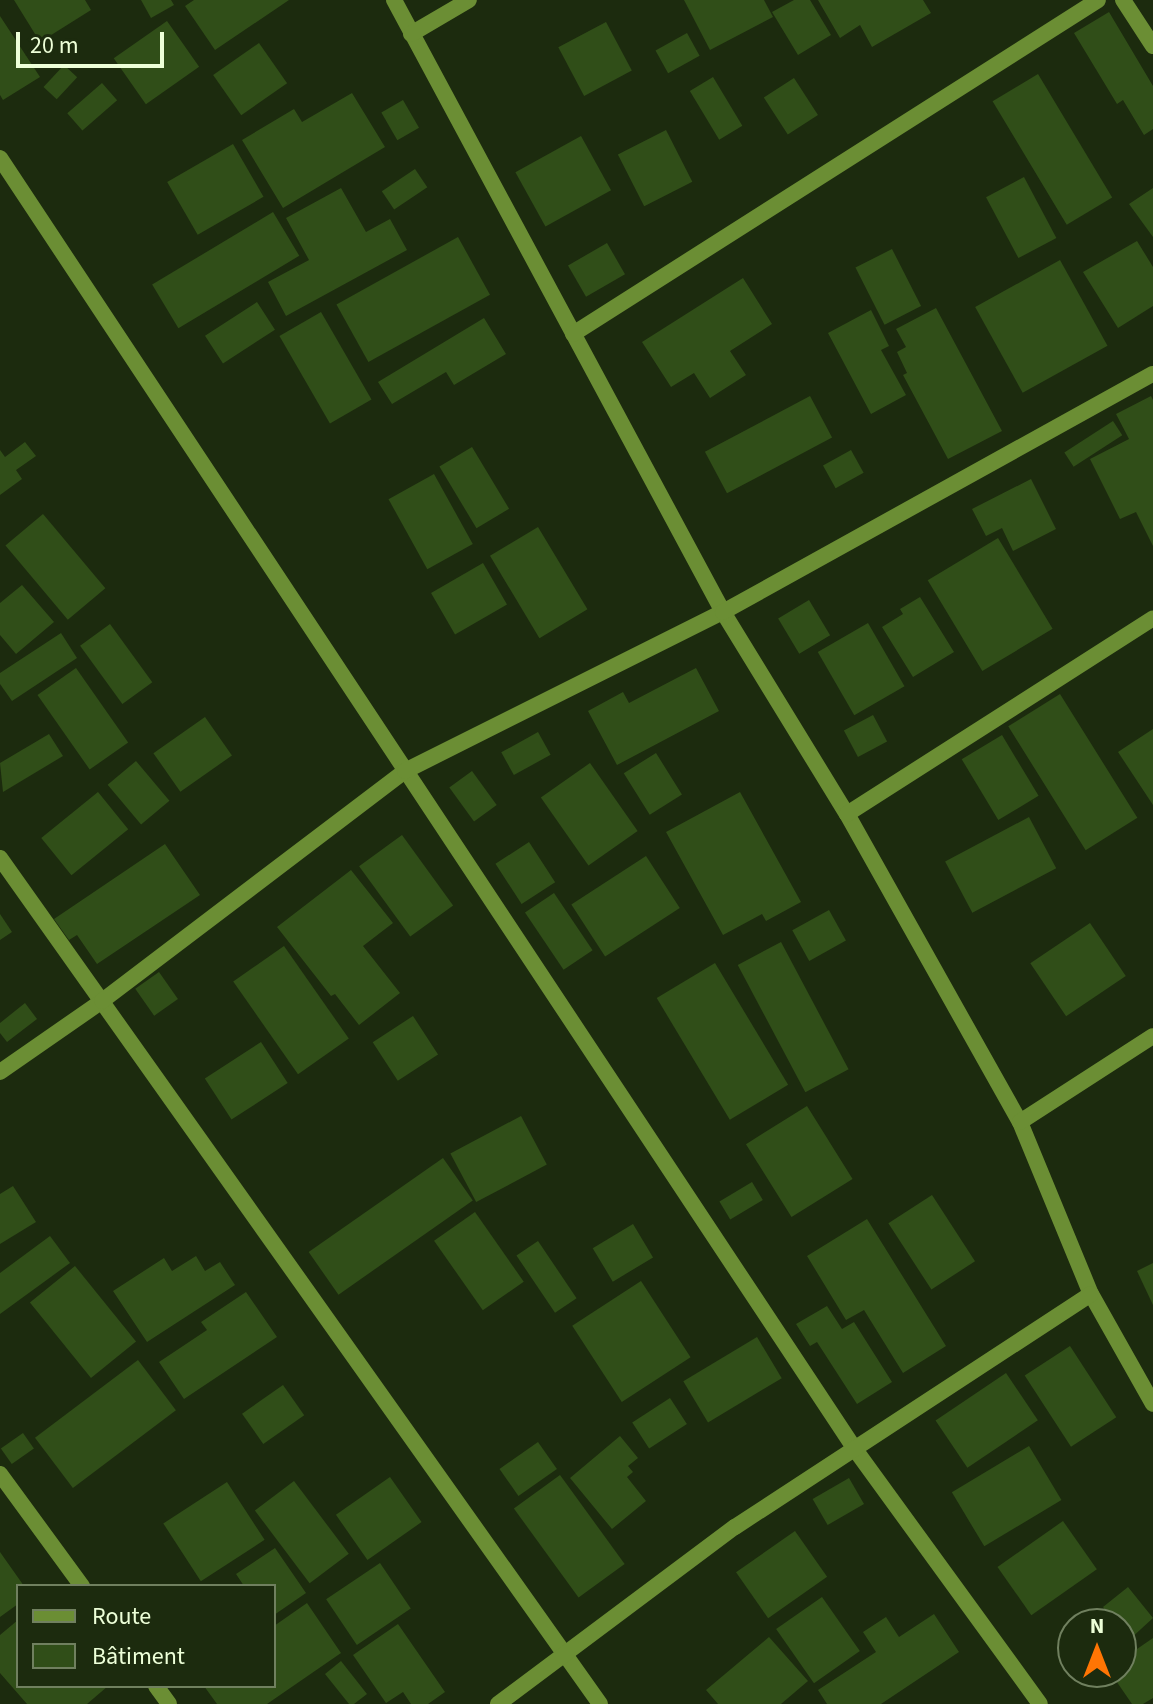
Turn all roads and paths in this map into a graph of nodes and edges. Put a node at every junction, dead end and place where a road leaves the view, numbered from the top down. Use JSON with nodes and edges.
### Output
{"nodes":[{"id":1,"x":394,"y":0,"type":"edge"},
{"id":2,"x":469,"y":0,"type":"edge"},
{"id":3,"x":1098,"y":0,"type":"edge"},
{"id":4,"x":1123,"y":0,"type":"edge"},
{"id":5,"x":411,"y":34,"type":"junction"},
{"id":6,"x":1153,"y":46,"type":"edge"},
{"id":7,"x":0,"y":158,"type":"edge"},
{"id":8,"x":573,"y":334,"type":"junction"},
{"id":9,"x":1153,"y":374,"type":"edge"},
{"id":10,"x":723,"y":612,"type":"junction"},
{"id":11,"x":1153,"y":618,"type":"edge"},
{"id":12,"x":405,"y":771,"type":"junction"},
{"id":13,"x":847,"y":814,"type":"junction"},
{"id":14,"x":0,"y":858,"type":"edge"},
{"id":15,"x":102,"y":1001,"type":"junction"},
{"id":16,"x":1153,"y":1036,"type":"edge"},
{"id":17,"x":0,"y":1072,"type":"edge"},
{"id":18,"x":1020,"y":1122,"type":"junction"},
{"id":19,"x":1091,"y":1294,"type":"junction"},
{"id":20,"x":1153,"y":1404,"type":"edge"},
{"id":21,"x":854,"y":1448,"type":"junction"},
{"id":22,"x":0,"y":1474,"type":"edge"},
{"id":23,"x":81,"y":1584,"type":"edge"},
{"id":24,"x":563,"y":1654,"type":"junction"},
{"id":25,"x":498,"y":1704,"type":"edge"},
{"id":26,"x":600,"y":1704,"type":"edge"},
{"id":27,"x":1040,"y":1704,"type":"edge"}],
"edges":[{"from":1,"to":5,"type":"street"},
{"from":2,"to":5,"type":"street"},
{"from":3,"to":8,"type":"street"},
{"from":4,"to":6,"type":"street"},
{"from":5,"to":8,"type":"street"},
{"from":7,"to":12,"type":"street"},
{"from":8,"to":10,"type":"street"},
{"from":9,"to":10,"type":"street"},
{"from":10,"to":12,"type":"street"},
{"from":10,"to":13,"type":"street"},
{"from":11,"to":13,"type":"street"},
{"from":12,"to":15,"type":"street"},
{"from":12,"to":21,"type":"street"},
{"from":13,"to":18,"type":"street"},
{"from":14,"to":15,"type":"street"},
{"from":15,"to":17,"type":"street"},
{"from":15,"to":24,"type":"street"},
{"from":16,"to":18,"type":"street"},
{"from":18,"to":19,"type":"street"},
{"from":19,"to":20,"type":"street"},
{"from":19,"to":21,"type":"street"},
{"from":21,"to":24,"type":"street"},
{"from":21,"to":27,"type":"street"},
{"from":22,"to":23,"type":"street"},
{"from":24,"to":25,"type":"street"},
{"from":24,"to":26,"type":"street"}]}
